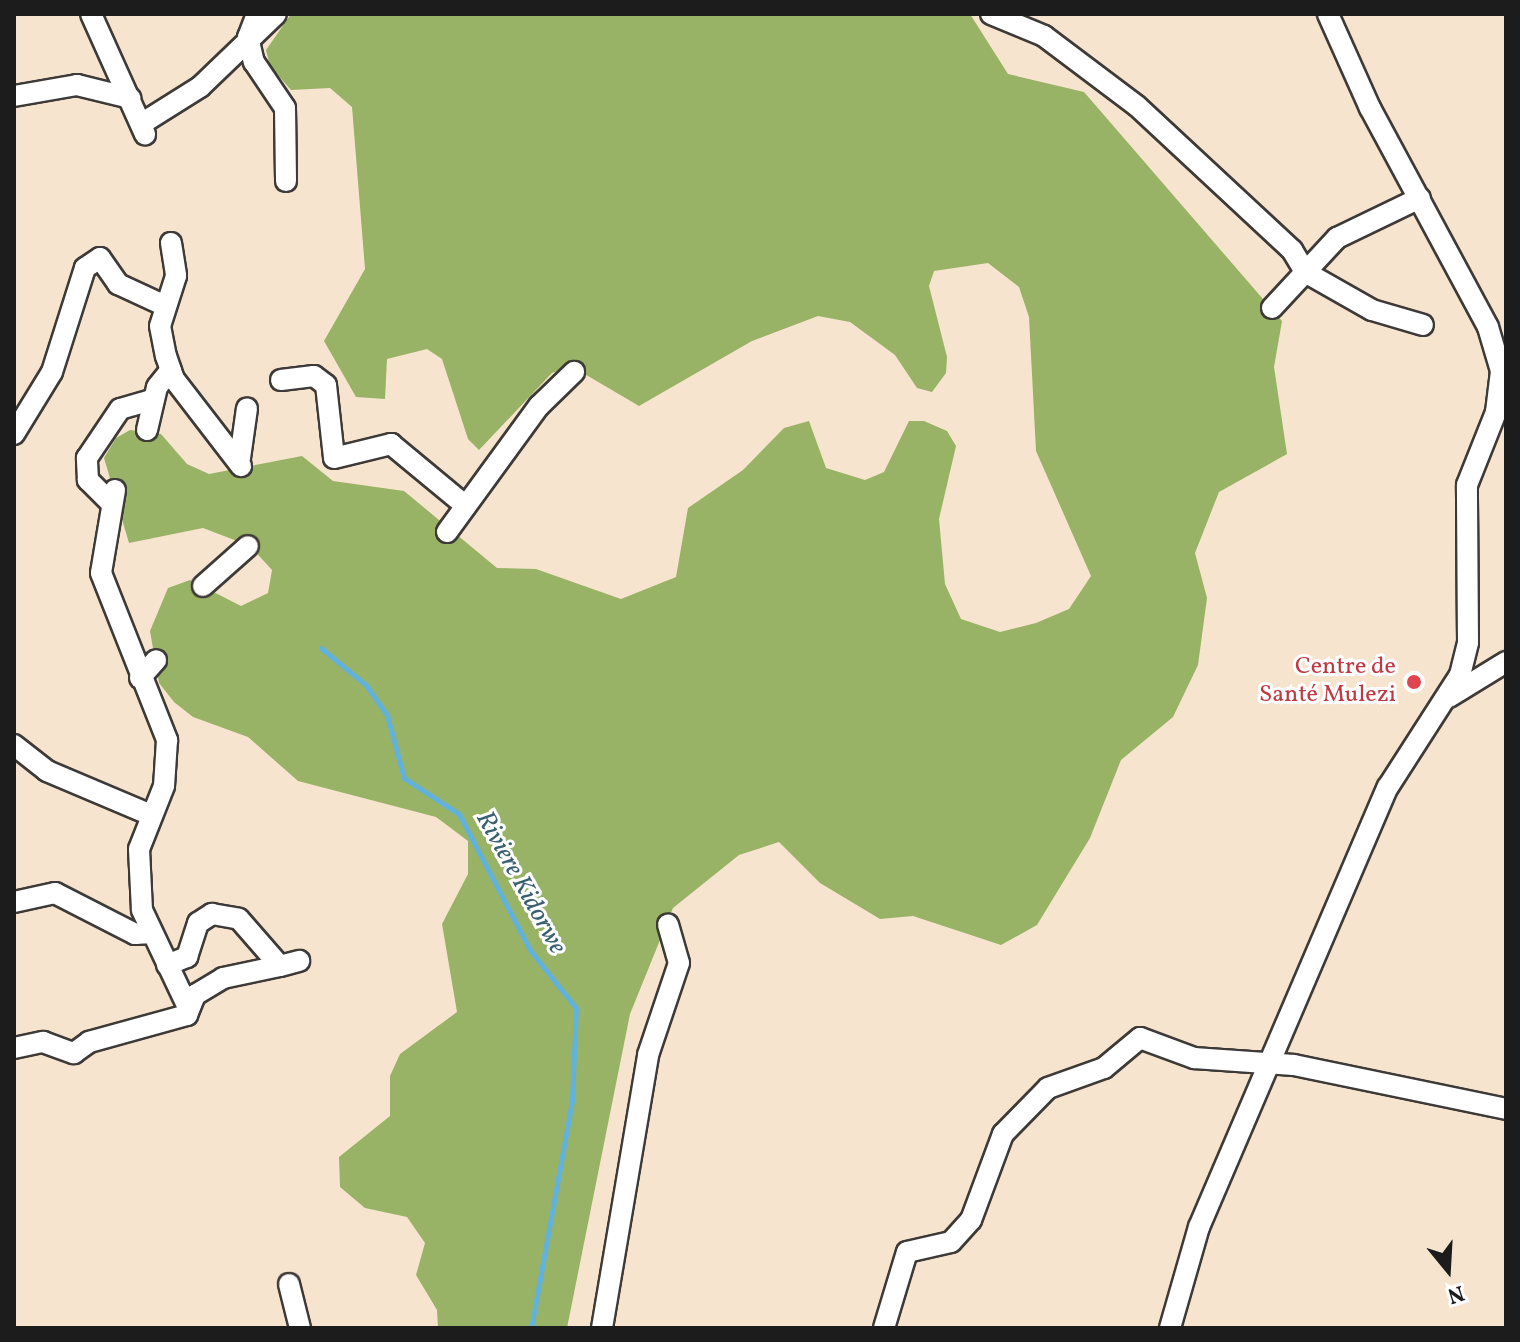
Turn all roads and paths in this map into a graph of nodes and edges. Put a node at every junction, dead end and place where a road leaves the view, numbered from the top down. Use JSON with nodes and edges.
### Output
{"nodes":[{"id":1,"x":91,"y":14,"type":"edge"},
{"id":2,"x":257,"y":14,"type":"edge"},
{"id":3,"x":276,"y":14,"type":"edge"},
{"id":4,"x":991,"y":14,"type":"edge"},
{"id":5,"x":1328,"y":14,"type":"edge"},
{"id":6,"x":248,"y":37,"type":"junction"},
{"id":7,"x":14,"y":96,"type":"edge"},
{"id":8,"x":130,"y":98,"type":"junction"},
{"id":9,"x":286,"y":181,"type":"dead end"},
{"id":10,"x":1420,"y":198,"type":"junction"},
{"id":11,"x":171,"y":243,"type":"dead end"},
{"id":12,"x":1305,"y":272,"type":"junction"},
{"id":13,"x":176,"y":276,"type":"junction"},
{"id":14,"x":198,"y":277,"type":"dead end"},
{"id":15,"x":161,"y":304,"type":"junction"},
{"id":16,"x":1272,"y":308,"type":"dead end"},
{"id":17,"x":1423,"y":325,"type":"dead end"},
{"id":18,"x":1503,"y":356,"type":"edge"},
{"id":19,"x":171,"y":370,"type":"junction"},
{"id":20,"x":574,"y":372,"type":"dead end"},
{"id":21,"x":281,"y":380,"type":"dead end"},
{"id":22,"x":154,"y":399,"type":"junction"},
{"id":23,"x":247,"y":408,"type":"dead end"},
{"id":24,"x":147,"y":430,"type":"dead end"},
{"id":25,"x":14,"y":434,"type":"edge"},
{"id":26,"x":466,"y":506,"type":"junction"},
{"id":27,"x":447,"y":532,"type":"dead end"},
{"id":28,"x":248,"y":546,"type":"dead end"},
{"id":29,"x":203,"y":586,"type":"dead end"},
{"id":30,"x":156,"y":660,"type":"dead end"},
{"id":31,"x":1506,"y":662,"type":"edge"},
{"id":32,"x":140,"y":678,"type":"junction"},
{"id":33,"x":1445,"y":700,"type":"junction"},
{"id":34,"x":14,"y":745,"type":"edge"},
{"id":35,"x":149,"y":814,"type":"junction"},
{"id":36,"x":14,"y":902,"type":"edge"},
{"id":37,"x":668,"y":925,"type":"dead end"},
{"id":38,"x":152,"y":933,"type":"junction"},
{"id":39,"x":167,"y":965,"type":"junction"},
{"id":40,"x":187,"y":1005,"type":"junction"},
{"id":41,"x":14,"y":1048,"type":"edge"},
{"id":42,"x":1271,"y":1069,"type":"junction"},
{"id":43,"x":1506,"y":1109,"type":"edge"},
{"id":44,"x":289,"y":1284,"type":"dead end"},
{"id":45,"x":300,"y":1328,"type":"edge"},
{"id":46,"x":602,"y":1328,"type":"edge"},
{"id":47,"x":884,"y":1328,"type":"edge"},
{"id":48,"x":1170,"y":1328,"type":"edge"}],
"edges":[{"from":1,"to":8,"type":"street"},
{"from":2,"to":6,"type":"street"},
{"from":3,"to":6,"type":"street"},
{"from":4,"to":12,"type":"street"},
{"from":5,"to":10,"type":"street"},
{"from":6,"to":8,"type":"street"},
{"from":6,"to":9,"type":"street"},
{"from":7,"to":8,"type":"street"},
{"from":10,"to":12,"type":"street"},
{"from":10,"to":18,"type":"street"},
{"from":11,"to":13,"type":"street"},
{"from":12,"to":16,"type":"street"},
{"from":12,"to":17,"type":"street"},
{"from":13,"to":14,"type":"street"},
{"from":13,"to":15,"type":"street"},
{"from":15,"to":19,"type":"street"},
{"from":15,"to":25,"type":"street"},
{"from":18,"to":33,"type":"street"},
{"from":19,"to":22,"type":"street"},
{"from":19,"to":23,"type":"street"},
{"from":20,"to":26,"type":"street"},
{"from":21,"to":26,"type":"street"},
{"from":22,"to":24,"type":"street"},
{"from":22,"to":32,"type":"street"},
{"from":26,"to":27,"type":"street"},
{"from":28,"to":29,"type":"street"},
{"from":30,"to":32,"type":"street"},
{"from":31,"to":33,"type":"street"},
{"from":32,"to":35,"type":"street"},
{"from":33,"to":42,"type":"street"},
{"from":34,"to":35,"type":"street"},
{"from":35,"to":38,"type":"street"},
{"from":36,"to":38,"type":"street"},
{"from":37,"to":46,"type":"street"},
{"from":38,"to":39,"type":"street"},
{"from":39,"to":40,"type":"street"},
{"from":39,"to":40,"type":"street"},
{"from":40,"to":41,"type":"street"},
{"from":42,"to":43,"type":"street"},
{"from":42,"to":47,"type":"street"},
{"from":42,"to":48,"type":"street"},
{"from":44,"to":45,"type":"street"}]}
